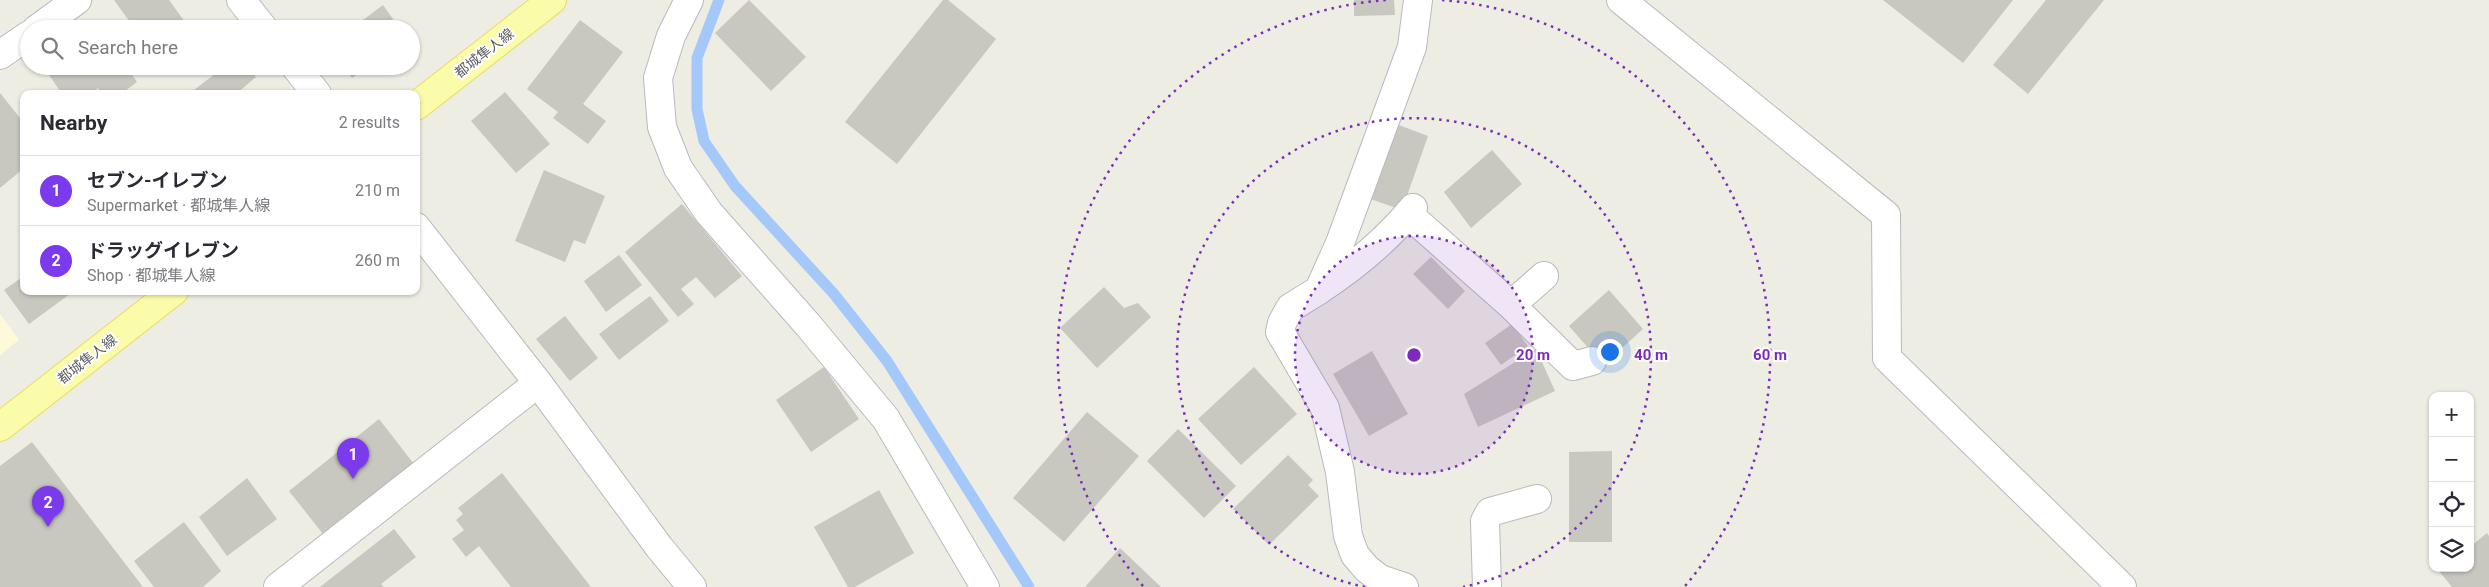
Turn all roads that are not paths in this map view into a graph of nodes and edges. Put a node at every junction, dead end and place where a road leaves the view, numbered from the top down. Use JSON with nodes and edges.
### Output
{"nodes":[{"id":1,"x":78,"y":0,"type":"edge"},
{"id":2,"x":241,"y":0,"type":"edge"},
{"id":3,"x":552,"y":0,"type":"edge"},
{"id":4,"x":689,"y":0,"type":"edge"},
{"id":5,"x":1418,"y":0,"type":"edge"},
{"id":6,"x":1621,"y":0,"type":"edge"},
{"id":7,"x":50,"y":20,"type":"edge"},
{"id":8,"x":257,"y":20,"type":"edge"},
{"id":9,"x":20,"y":41,"type":"edge"},
{"id":10,"x":0,"y":55,"type":"edge"},
{"id":11,"x":301,"y":75,"type":"edge"},
{"id":12,"x":314,"y":90,"type":"edge"},
{"id":13,"x":420,"y":103,"type":"edge"},
{"id":14,"x":420,"y":231,"type":"edge"},
{"id":15,"x":1544,"y":276,"type":"dead end"},
{"id":16,"x":1319,"y":290,"type":"junction"},
{"id":17,"x":169,"y":295,"type":"edge"},
{"id":18,"x":1511,"y":305,"type":"junction"},
{"id":19,"x":1592,"y":361,"type":"dead end"},
{"id":20,"x":538,"y":383,"type":"junction"},
{"id":21,"x":0,"y":426,"type":"edge"},
{"id":22,"x":1537,"y":499,"type":"dead end"},
{"id":23,"x":278,"y":587,"type":"edge"},
{"id":24,"x":692,"y":587,"type":"edge"},
{"id":25,"x":985,"y":587,"type":"edge"},
{"id":26,"x":1404,"y":587,"type":"edge"},
{"id":27,"x":1488,"y":587,"type":"edge"},
{"id":28,"x":2122,"y":587,"type":"edge"}],
"edges":[{"from":1,"to":7,"type":"street"},
{"from":2,"to":8,"type":"street"},
{"from":3,"to":13,"type":"main road","name":"都城隼人線"},
{"from":4,"to":25,"type":"street"},
{"from":5,"to":16,"type":"street"},
{"from":6,"to":28,"type":"street"},
{"from":9,"to":10,"type":"street"},
{"from":11,"to":12,"type":"street"},
{"from":14,"to":20,"type":"street"},
{"from":15,"to":18,"type":"street"},
{"from":16,"to":18,"type":"street"},
{"from":16,"to":26,"type":"street"},
{"from":17,"to":21,"type":"main road","name":"都城隼人線"},
{"from":18,"to":19,"type":"street"},
{"from":20,"to":23,"type":"street"},
{"from":20,"to":24,"type":"street"},
{"from":22,"to":27,"type":"street"}]}
